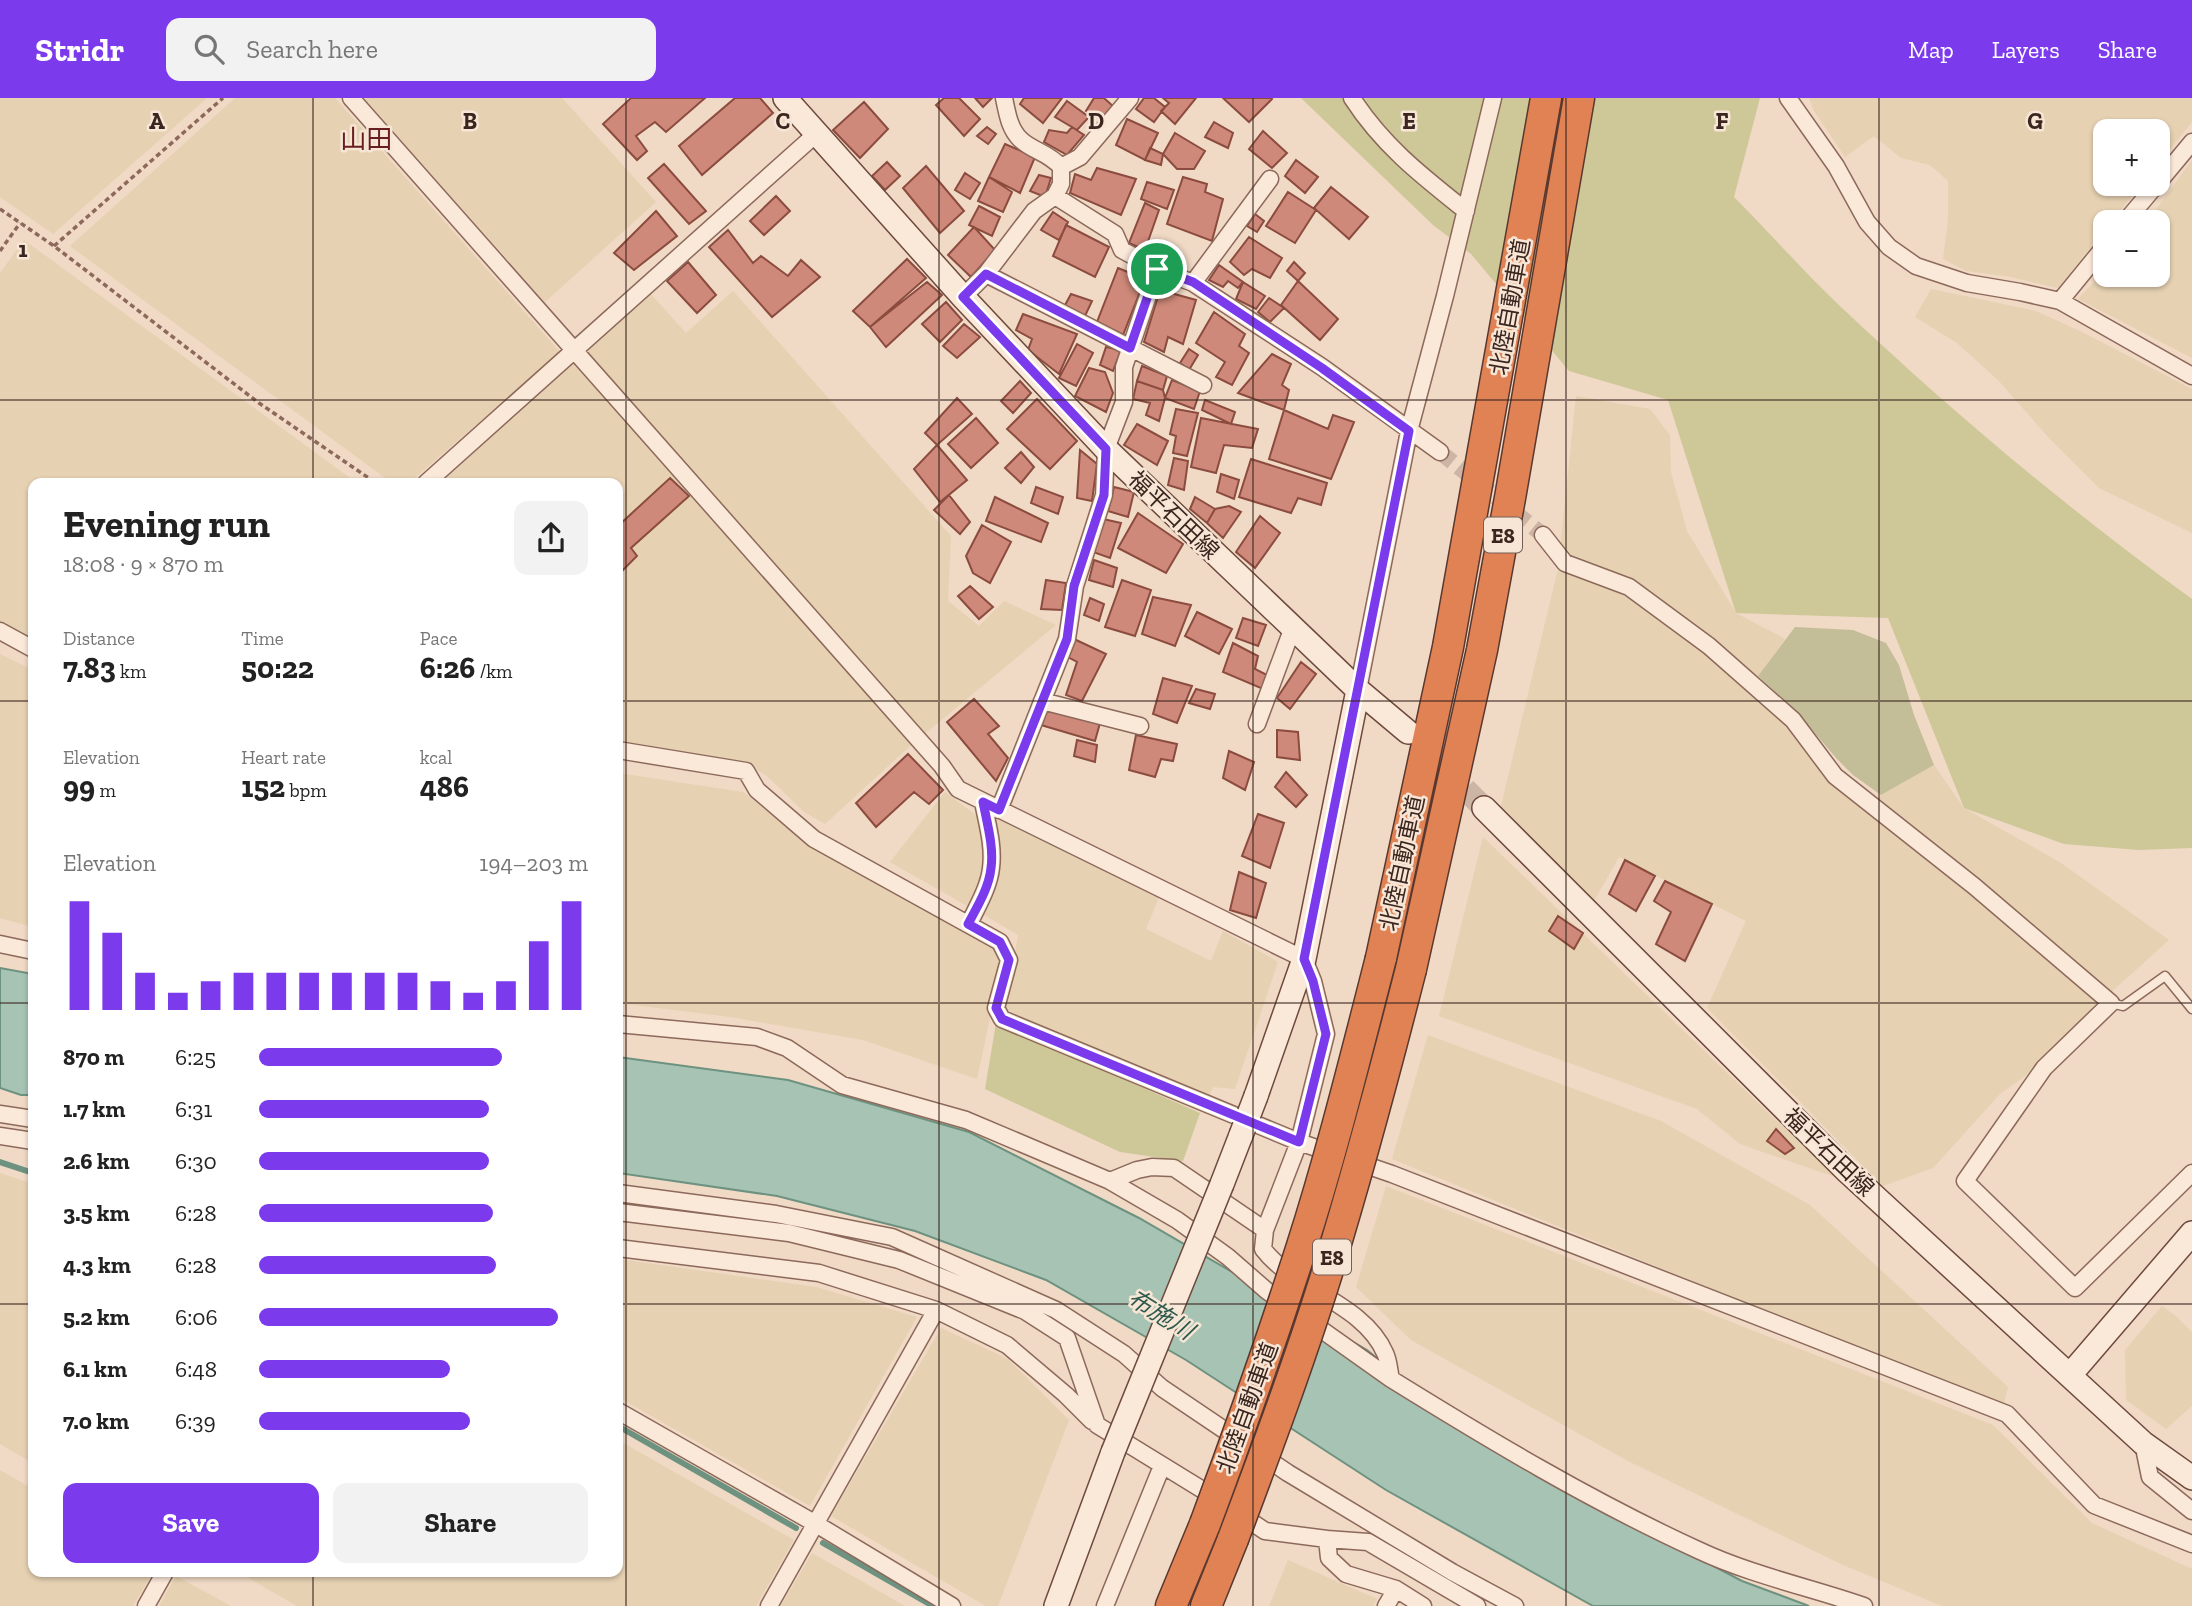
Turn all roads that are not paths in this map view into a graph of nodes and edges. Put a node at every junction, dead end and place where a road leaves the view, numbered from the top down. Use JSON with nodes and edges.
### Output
{"nodes":[{"id":1,"x":351,"y":98,"type":"edge"},
{"id":2,"x":785,"y":98,"type":"edge"},
{"id":3,"x":1004,"y":98,"type":"edge"},
{"id":4,"x":1130,"y":98,"type":"edge"},
{"id":5,"x":1352,"y":98,"type":"edge"},
{"id":6,"x":1493,"y":98,"type":"edge"},
{"id":7,"x":1546,"y":98,"type":"edge"},
{"id":8,"x":1579,"y":98,"type":"edge"},
{"id":9,"x":1788,"y":98,"type":"edge"},
{"id":10,"x":816,"y":135,"type":"junction"},
{"id":11,"x":2192,"y":142,"type":"edge"},
{"id":12,"x":1061,"y":167,"type":"junction"},
{"id":13,"x":2170,"y":168,"type":"edge"},
{"id":14,"x":1270,"y":179,"type":"dead end"},
{"id":15,"x":1055,"y":196,"type":"junction"},
{"id":16,"x":2146,"y":196,"type":"edge"},
{"id":17,"x":2135,"y":210,"type":"edge"},
{"id":18,"x":1466,"y":211,"type":"junction"},
{"id":19,"x":2093,"y":261,"type":"edge"},
{"id":20,"x":1157,"y":269,"type":"junction"},
{"id":21,"x":986,"y":274,"type":"junction"},
{"id":22,"x":1193,"y":282,"type":"junction"},
{"id":23,"x":963,"y":297,"type":"junction"},
{"id":24,"x":2060,"y":302,"type":"junction"},
{"id":25,"x":1130,"y":348,"type":"junction"},
{"id":26,"x":574,"y":350,"type":"junction"},
{"id":27,"x":2192,"y":376,"type":"edge"},
{"id":28,"x":1203,"y":385,"type":"dead end"},
{"id":29,"x":1409,"y":431,"type":"junction"},
{"id":30,"x":1106,"y":449,"type":"junction"},
{"id":31,"x":1440,"y":452,"type":"tunnel mouth"},
{"id":32,"x":432,"y":478,"type":"edge"},
{"id":33,"x":1543,"y":535,"type":"tunnel mouth"},
{"id":34,"x":1293,"y":628,"type":"junction"},
{"id":35,"x":0,"y":632,"type":"edge"},
{"id":36,"x":28,"y":646,"type":"edge"},
{"id":37,"x":1358,"y":690,"type":"junction"},
{"id":38,"x":1042,"y":701,"type":"junction"},
{"id":39,"x":1257,"y":724,"type":"dead end"},
{"id":40,"x":1140,"y":726,"type":"dead end"},
{"id":41,"x":1408,"y":732,"type":"tunnel mouth"},
{"id":42,"x":623,"y":751,"type":"edge"},
{"id":43,"x":983,"y":802,"type":"junction"},
{"id":44,"x":1484,"y":808,"type":"tunnel mouth"},
{"id":45,"x":999,"y":810,"type":"junction"},
{"id":46,"x":968,"y":924,"type":"junction"},
{"id":47,"x":0,"y":944,"type":"edge"},
{"id":48,"x":28,"y":950,"type":"edge"},
{"id":49,"x":1304,"y":959,"type":"junction"},
{"id":50,"x":2111,"y":1003,"type":"junction"},
{"id":51,"x":2192,"y":1009,"type":"edge"},
{"id":52,"x":623,"y":1024,"type":"edge"},
{"id":53,"x":0,"y":1114,"type":"edge"},
{"id":54,"x":28,"y":1118,"type":"edge"},
{"id":55,"x":0,"y":1136,"type":"edge"},
{"id":56,"x":28,"y":1140,"type":"edge"},
{"id":57,"x":1299,"y":1142,"type":"junction"},
{"id":58,"x":2192,"y":1173,"type":"edge"},
{"id":59,"x":1110,"y":1181,"type":"junction"},
{"id":60,"x":623,"y":1194,"type":"edge"},
{"id":61,"x":623,"y":1213,"type":"edge"},
{"id":62,"x":1265,"y":1230,"type":"junction"},
{"id":63,"x":2192,"y":1233,"type":"edge"},
{"id":64,"x":623,"y":1249,"type":"edge"},
{"id":65,"x":936,"y":1310,"type":"junction"},
{"id":66,"x":2070,"y":1375,"type":"junction"},
{"id":67,"x":1391,"y":1379,"type":"junction"},
{"id":68,"x":623,"y":1414,"type":"edge"},
{"id":69,"x":1097,"y":1425,"type":"junction"},
{"id":70,"x":2143,"y":1443,"type":"junction"},
{"id":71,"x":1162,"y":1466,"type":"junction"},
{"id":72,"x":2192,"y":1478,"type":"edge"},
{"id":73,"x":2192,"y":1511,"type":"edge"},
{"id":74,"x":816,"y":1524,"type":"junction"},
{"id":75,"x":1328,"y":1539,"type":"junction"},
{"id":76,"x":2192,"y":1544,"type":"edge"},
{"id":77,"x":162,"y":1577,"type":"edge"},
{"id":78,"x":1396,"y":1589,"type":"junction"},
{"id":79,"x":146,"y":1606,"type":"edge"},
{"id":80,"x":769,"y":1606,"type":"edge"},
{"id":81,"x":952,"y":1606,"type":"edge"},
{"id":82,"x":1056,"y":1606,"type":"edge"},
{"id":83,"x":1105,"y":1606,"type":"edge"},
{"id":84,"x":1171,"y":1606,"type":"edge"},
{"id":85,"x":1206,"y":1606,"type":"edge"},
{"id":86,"x":1386,"y":1606,"type":"edge"},
{"id":87,"x":1423,"y":1606,"type":"edge"},
{"id":88,"x":1477,"y":1606,"type":"edge"},
{"id":89,"x":1515,"y":1606,"type":"edge"},
{"id":90,"x":1864,"y":1606,"type":"edge"}],
"edges":[{"from":1,"to":26,"type":"street"},
{"from":2,"to":10,"type":"main road","name":"福平石田線"},
{"from":3,"to":12,"type":"street"},
{"from":4,"to":12,"type":"street"},
{"from":5,"to":18,"type":"street"},
{"from":6,"to":18,"type":"street"},
{"from":7,"to":84,"type":"highway","name":"北陸自動車道","number":"E8","bridge":true},
{"from":8,"to":85,"type":"highway","name":"北陸自動車道","number":"E8","bridge":true},
{"from":9,"to":24,"type":"street"},
{"from":10,"to":23,"type":"main road","name":"福平石田線"},
{"from":10,"to":26,"type":"street"},
{"from":11,"to":13,"type":"street"},
{"from":12,"to":15,"type":"street"},
{"from":14,"to":22,"type":"street"},
{"from":15,"to":20,"type":"street"},
{"from":15,"to":21,"type":"street"},
{"from":16,"to":17,"type":"street"},
{"from":18,"to":29,"type":"street"},
{"from":19,"to":24,"type":"street"},
{"from":20,"to":22,"type":"street"},
{"from":20,"to":25,"type":"street"},
{"from":21,"to":23,"type":"street"},
{"from":21,"to":25,"type":"street"},
{"from":22,"to":29,"type":"street"},
{"from":23,"to":30,"type":"main road","name":"福平石田線"},
{"from":24,"to":27,"type":"street"},
{"from":25,"to":28,"type":"street"},
{"from":25,"to":30,"type":"street"},
{"from":26,"to":32,"type":"street"},
{"from":26,"to":43,"type":"street"},
{"from":29,"to":31,"type":"street"},
{"from":29,"to":37,"type":"street"},
{"from":30,"to":34,"type":"main road","name":"福平石田線"},
{"from":30,"to":38,"type":"street"},
{"from":33,"to":50,"type":"street"},
{"from":34,"to":37,"type":"main road","name":"福平石田線"},
{"from":34,"to":39,"type":"street"},
{"from":35,"to":36,"type":"street"},
{"from":37,"to":41,"type":"main road","name":"福平石田線"},
{"from":37,"to":49,"type":"main road"},
{"from":38,"to":40,"type":"street"},
{"from":38,"to":45,"type":"street"},
{"from":42,"to":46,"type":"street"},
{"from":43,"to":45,"type":"street"},
{"from":43,"to":46,"type":"street"},
{"from":44,"to":66,"type":"main road","name":"福平石田線"},
{"from":45,"to":49,"type":"street"},
{"from":46,"to":57,"type":"street"},
{"from":47,"to":48,"type":"street"},
{"from":49,"to":57,"type":"street"},
{"from":49,"to":82,"type":"main road","bridge":true},
{"from":50,"to":51,"type":"lane"},
{"from":50,"to":58,"type":"street"},
{"from":52,"to":59,"type":"street"},
{"from":53,"to":54,"type":"street"},
{"from":55,"to":56,"type":"street"},
{"from":57,"to":62,"type":"street"},
{"from":57,"to":76,"type":"street"},
{"from":59,"to":62,"type":"street"},
{"from":59,"to":67,"type":"street"},
{"from":60,"to":89,"type":"street"},
{"from":61,"to":69,"type":"street"},
{"from":62,"to":67,"type":"street"},
{"from":63,"to":66,"type":"main road"},
{"from":64,"to":65,"type":"street"},
{"from":65,"to":69,"type":"street"},
{"from":65,"to":74,"type":"street"},
{"from":66,"to":70,"type":"main road","name":"福平石田線"},
{"from":67,"to":90,"type":"street"},
{"from":68,"to":74,"type":"street"},
{"from":69,"to":71,"type":"street"},
{"from":70,"to":72,"type":"main road","name":"福平石田線"},
{"from":70,"to":73,"type":"street"},
{"from":71,"to":75,"type":"street"},
{"from":71,"to":83,"type":"street"},
{"from":74,"to":80,"type":"street"},
{"from":74,"to":81,"type":"street"},
{"from":75,"to":78,"type":"street"},
{"from":75,"to":88,"type":"street"},
{"from":77,"to":79,"type":"street"},
{"from":78,"to":86,"type":"street"},
{"from":78,"to":87,"type":"street"}]}
